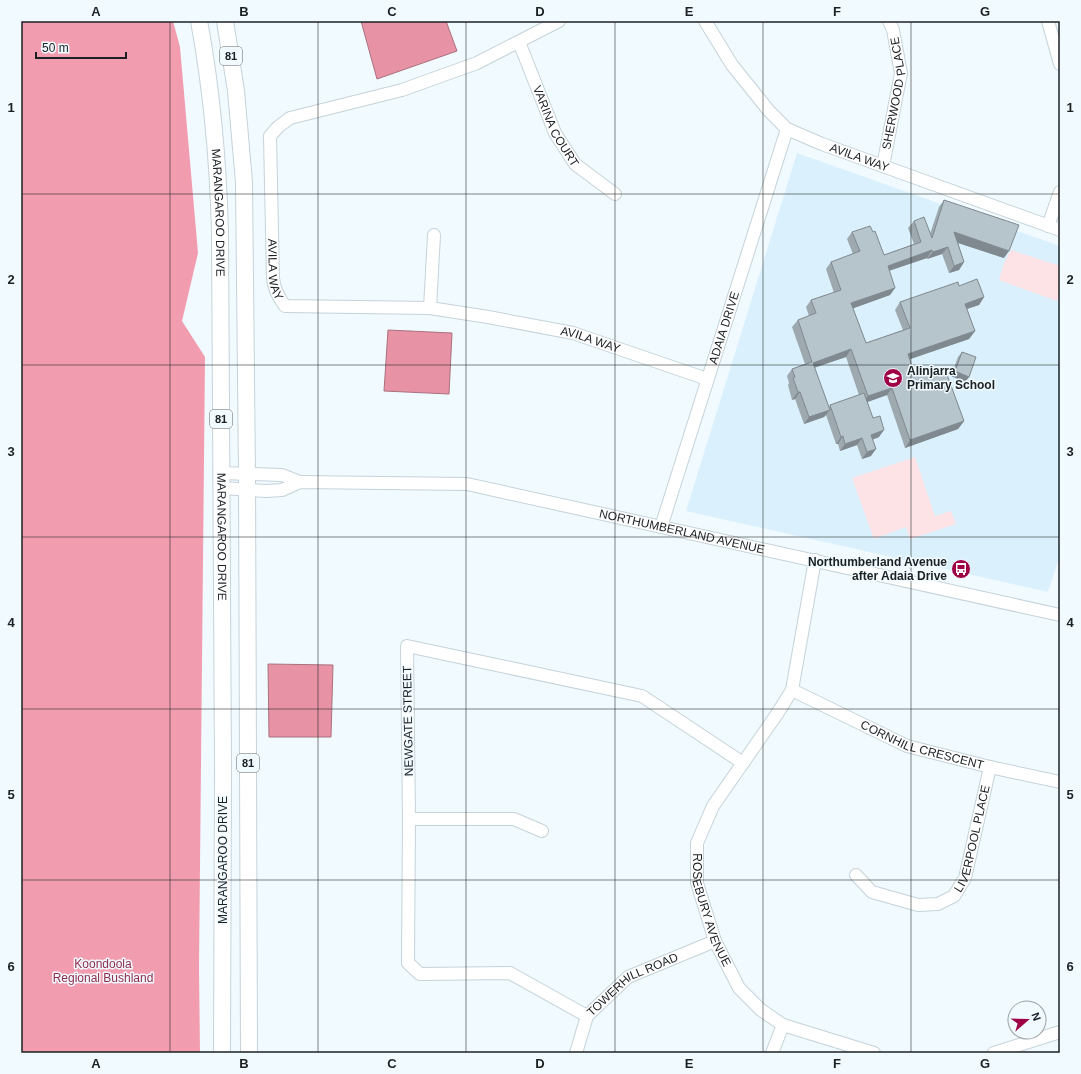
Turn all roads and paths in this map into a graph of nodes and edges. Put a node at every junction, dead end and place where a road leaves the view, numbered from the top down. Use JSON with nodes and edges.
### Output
{"nodes":[{"id":1,"x":199,"y":21,"type":"edge"},
{"id":2,"x":225,"y":21,"type":"edge"},
{"id":3,"x":559,"y":21,"type":"edge"},
{"id":4,"x":705,"y":21,"type":"edge"},
{"id":5,"x":889,"y":21,"type":"edge"},
{"id":6,"x":1048,"y":21,"type":"edge"},
{"id":7,"x":519,"y":42,"type":"junction"},
{"id":8,"x":1060,"y":64,"type":"edge"},
{"id":9,"x":787,"y":129,"type":"junction"},
{"id":10,"x":883,"y":166,"type":"junction"},
{"id":11,"x":1060,"y":192,"type":"edge"},
{"id":12,"x":615,"y":194,"type":"dead end"},
{"id":13,"x":1048,"y":226,"type":"junction"},
{"id":14,"x":1060,"y":230,"type":"edge"},
{"id":15,"x":434,"y":235,"type":"dead end"},
{"id":16,"x":430,"y":308,"type":"junction"},
{"id":17,"x":707,"y":379,"type":"junction"},
{"id":18,"x":222,"y":480,"type":"junction"},
{"id":19,"x":247,"y":481,"type":"junction"},
{"id":20,"x":662,"y":527,"type":"junction"},
{"id":21,"x":815,"y":560,"type":"junction"},
{"id":22,"x":1060,"y":615,"type":"edge"},
{"id":23,"x":792,"y":690,"type":"junction"},
{"id":24,"x":743,"y":763,"type":"junction"},
{"id":25,"x":990,"y":767,"type":"junction"},
{"id":26,"x":1060,"y":782,"type":"edge"},
{"id":27,"x":409,"y":819,"type":"junction"},
{"id":28,"x":542,"y":831,"type":"dead end"},
{"id":29,"x":856,"y":875,"type":"dead end"},
{"id":30,"x":715,"y":941,"type":"junction"},
{"id":31,"x":587,"y":1016,"type":"junction"},
{"id":32,"x":783,"y":1026,"type":"junction"},
{"id":33,"x":1060,"y":1032,"type":"edge"},
{"id":34,"x":222,"y":1053,"type":"edge"},
{"id":35,"x":249,"y":1053,"type":"edge"},
{"id":36,"x":576,"y":1053,"type":"edge"},
{"id":37,"x":772,"y":1053,"type":"edge"},
{"id":38,"x":874,"y":1053,"type":"edge"},
{"id":39,"x":994,"y":1053,"type":"edge"}],
"edges":[{"from":1,"to":18,"type":"main road","name":"MARANGAROO DRIVE","number":"81"},
{"from":2,"to":19,"type":"main road","name":"MARANGAROO DRIVE","number":"81"},
{"from":3,"to":7,"type":"street","name":"AVILA WAY"},
{"from":4,"to":9,"type":"street","name":"AVILA WAY"},
{"from":5,"to":10,"type":"street","name":"SHERWOOD PLACE"},
{"from":6,"to":8,"type":"street"},
{"from":7,"to":12,"type":"street","name":"VARINA COURT"},
{"from":7,"to":16,"type":"street","name":"AVILA WAY"},
{"from":9,"to":10,"type":"street","name":"AVILA WAY"},
{"from":9,"to":17,"type":"street","name":"ADAIA DRIVE"},
{"from":10,"to":13,"type":"street","name":"AVILA WAY"},
{"from":11,"to":13,"type":"street"},
{"from":13,"to":14,"type":"street","name":"AVILA WAY"},
{"from":15,"to":16,"type":"street"},
{"from":16,"to":17,"type":"street","name":"AVILA WAY"},
{"from":17,"to":20,"type":"street","name":"ADAIA DRIVE"},
{"from":18,"to":19,"type":"street","name":"NORTHUMBERLAND AVENUE"},
{"from":18,"to":34,"type":"main road","name":"MARANGAROO DRIVE","number":"81"},
{"from":19,"to":20,"type":"street","name":"NORTHUMBERLAND AVENUE"},
{"from":19,"to":35,"type":"main road","name":"MARANGAROO DRIVE","number":"81"},
{"from":20,"to":21,"type":"street","name":"NORTHUMBERLAND AVENUE"},
{"from":21,"to":22,"type":"street","name":"NORTHUMBERLAND AVENUE"},
{"from":21,"to":23,"type":"street","name":"ROSEBURY AVENUE"},
{"from":23,"to":24,"type":"street","name":"ROSEBURY AVENUE"},
{"from":23,"to":25,"type":"street","name":"CORNHILL CRESCENT"},
{"from":24,"to":27,"type":"street","name":"NEWGATE STREET"},
{"from":24,"to":30,"type":"street","name":"ROSEBURY AVENUE"},
{"from":25,"to":26,"type":"street","name":"CORNHILL CRESCENT"},
{"from":25,"to":29,"type":"street","name":"LIVERPOOL PLACE"},
{"from":27,"to":28,"type":"street"},
{"from":27,"to":31,"type":"street","name":"NEWGATE STREET"},
{"from":30,"to":31,"type":"street","name":"TOWERHILL ROAD"},
{"from":30,"to":32,"type":"street","name":"ROSEBURY AVENUE"},
{"from":31,"to":36,"type":"street","name":"TOWERHILL ROAD"},
{"from":32,"to":37,"type":"street"},
{"from":32,"to":38,"type":"street","name":"ROSEBURY AVENUE"},
{"from":33,"to":39,"type":"street"}]}
